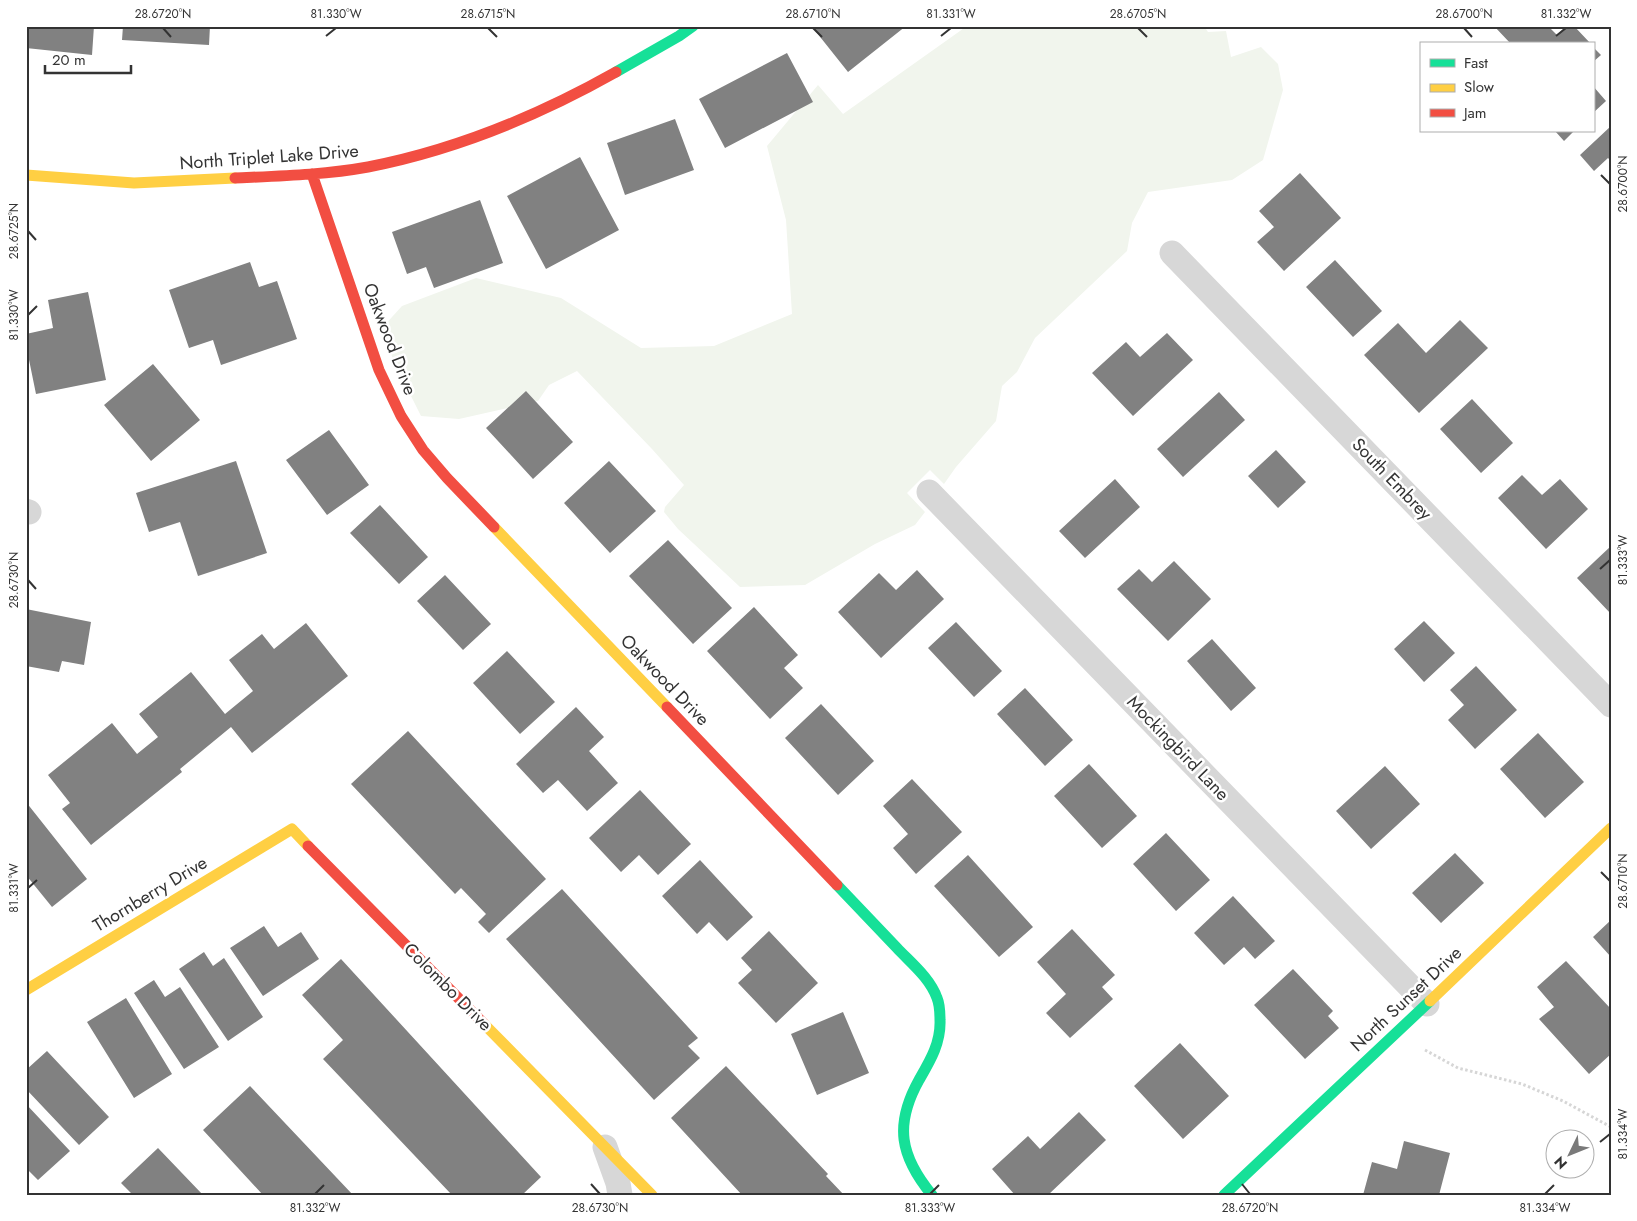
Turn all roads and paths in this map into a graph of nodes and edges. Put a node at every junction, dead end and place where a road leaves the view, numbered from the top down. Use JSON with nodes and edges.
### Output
{"nodes":[{"id":1,"x":694,"y":26,"type":"edge"},
{"id":2,"x":312,"y":174,"type":"junction"},
{"id":3,"x":26,"y":175,"type":"edge"},
{"id":4,"x":1172,"y":253,"type":"dead end"},
{"id":5,"x":929,"y":492,"type":"dead end"},
{"id":6,"x":1611,"y":705,"type":"edge"},
{"id":7,"x":1611,"y":828,"type":"edge"},
{"id":8,"x":292,"y":829,"type":"joint"},
{"id":9,"x":26,"y":990,"type":"edge"},
{"id":10,"x":1427,"y":1004,"type":"junction"},
{"id":11,"x":1425,"y":1050,"type":"dead end"},
{"id":12,"x":1611,"y":1127,"type":"edge"},
{"id":13,"x":604,"y":1145,"type":"junction"},
{"id":14,"x":620,"y":1195,"type":"edge"},
{"id":15,"x":652,"y":1195,"type":"edge"},
{"id":16,"x":932,"y":1195,"type":"edge"},
{"id":17,"x":1224,"y":1195,"type":"edge"}],
"edges":[{"from":1,"to":2,"type":"street","name":"North Triplet Lake Drive"},
{"from":2,"to":3,"type":"street","name":"North Triplet Lake Drive"},
{"from":2,"to":16,"type":"street","name":"Oakwood Drive"},
{"from":4,"to":6,"type":"street","name":"South Embrey"},
{"from":5,"to":10,"type":"street","name":"Mockingbird Lane"},
{"from":7,"to":10,"type":"street","name":"North Sunset Drive"},
{"from":8,"to":9,"type":"street","name":"Thornberry Drive"},
{"from":8,"to":13,"type":"street","name":"Colombo Drive"},
{"from":10,"to":17,"type":"street","name":"North Sunset Drive"},
{"from":11,"to":12,"type":"path"},
{"from":13,"to":14,"type":"street","name":"Colombo Drive"},
{"from":13,"to":15,"type":"street","name":"Colombo Drive"}]}
